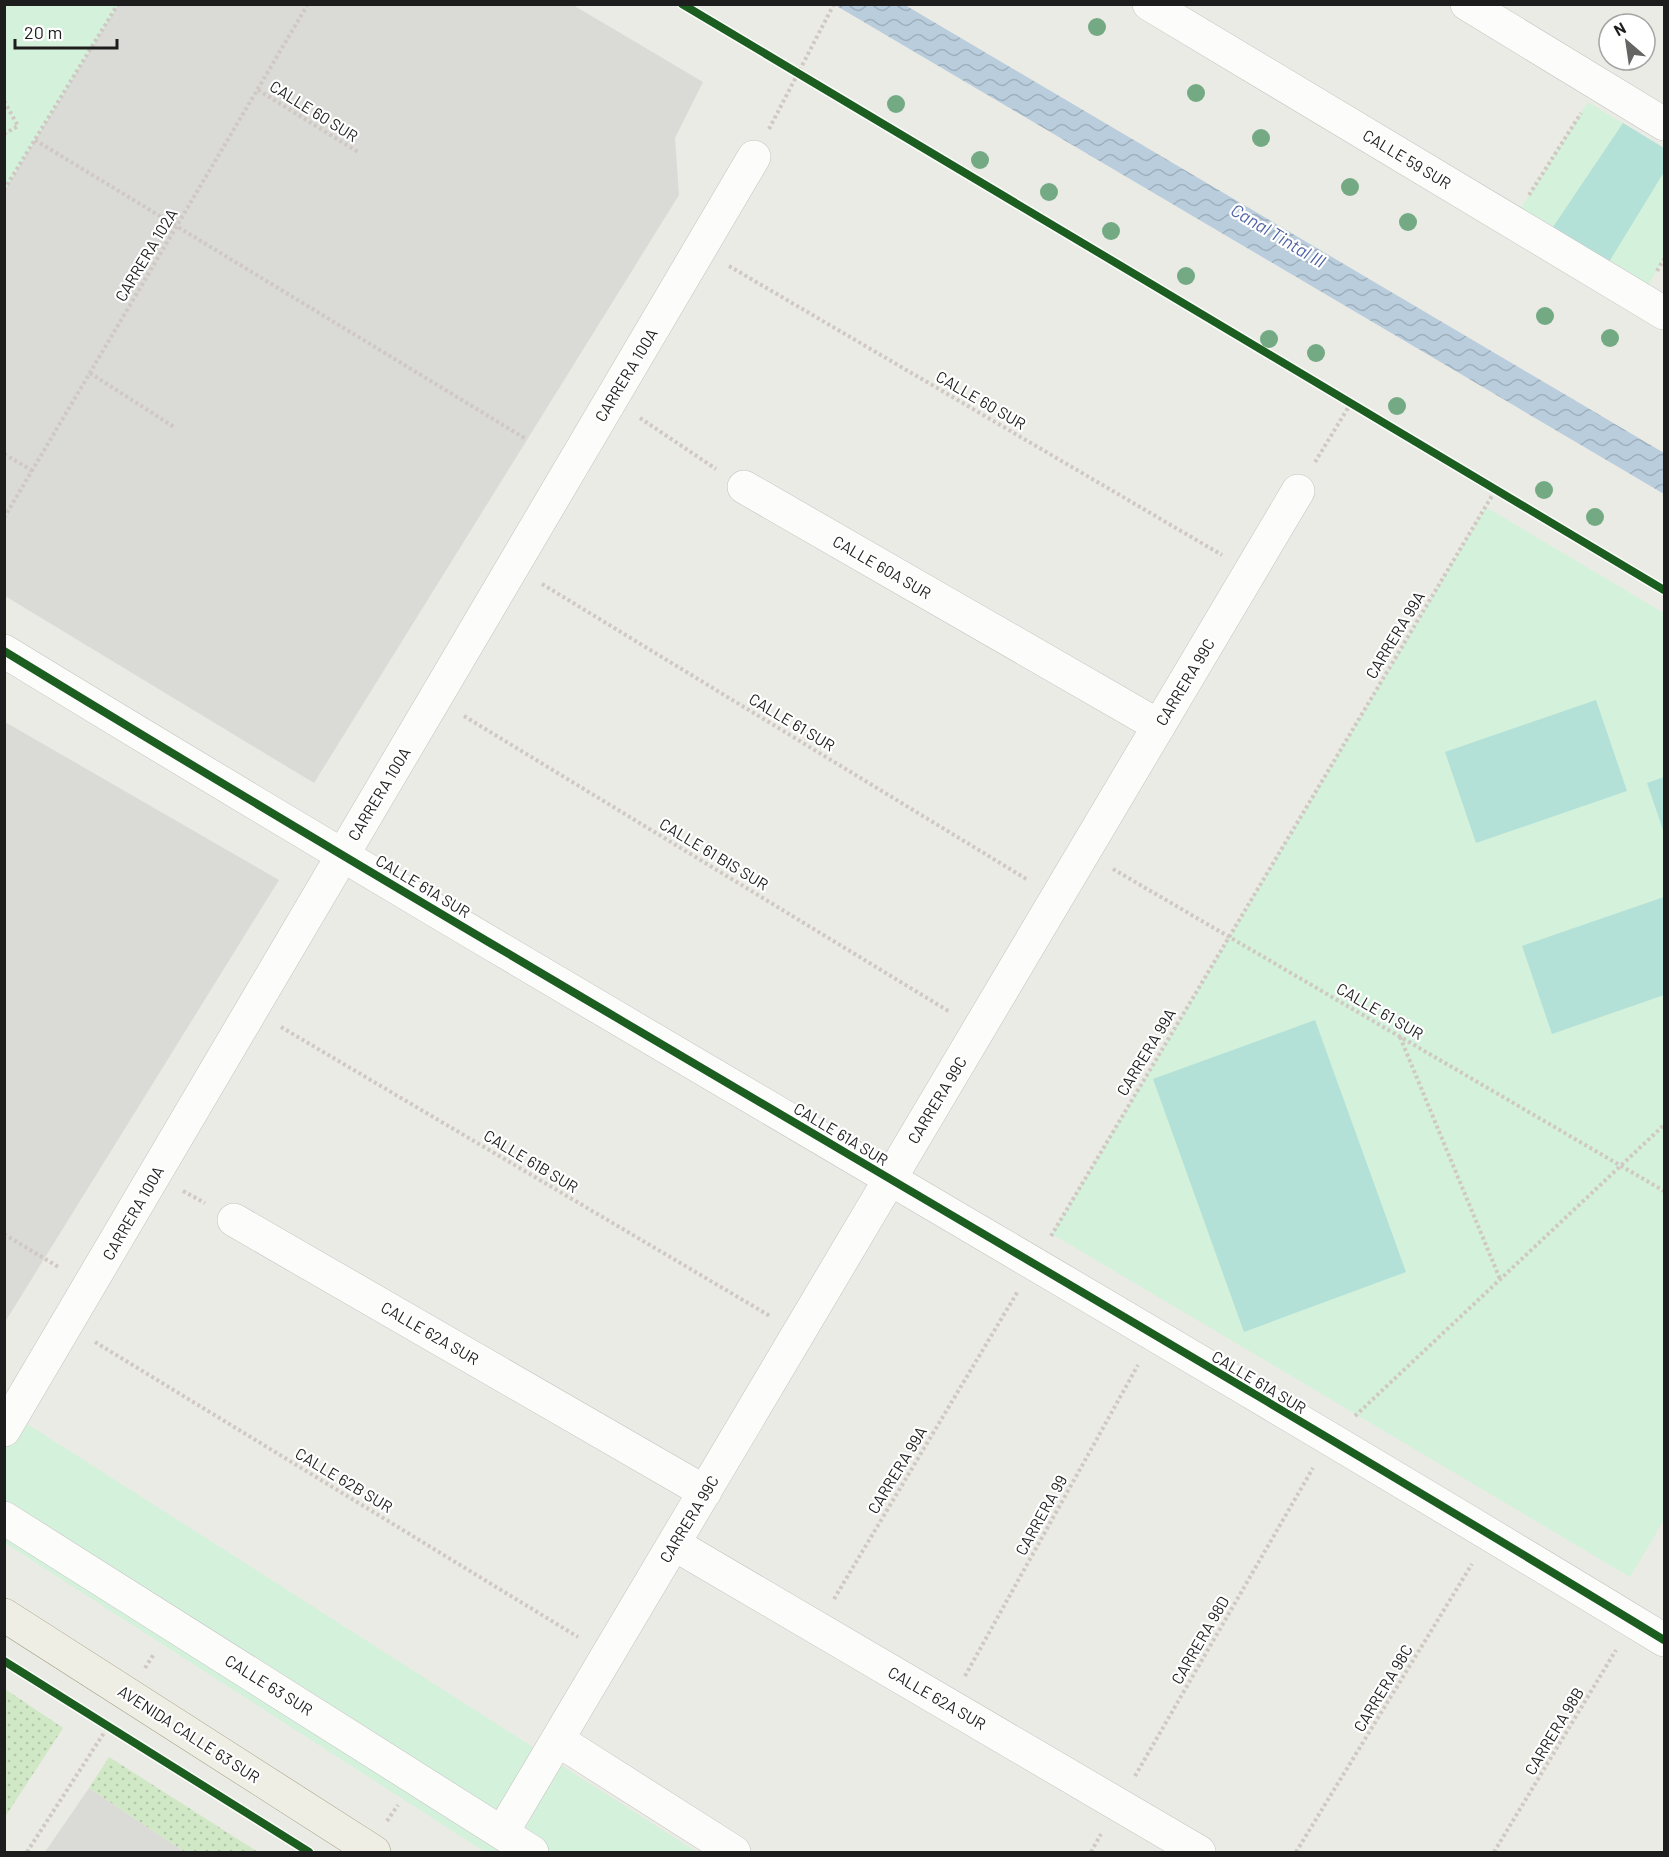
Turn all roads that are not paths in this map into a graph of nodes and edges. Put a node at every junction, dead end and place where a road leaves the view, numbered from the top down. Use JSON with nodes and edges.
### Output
{"nodes":[{"id":1,"x":1149,"y":4,"type":"edge"},
{"id":2,"x":1467,"y":4,"type":"edge"},
{"id":3,"x":1664,"y":121,"type":"edge"},
{"id":4,"x":754,"y":157,"type":"road end"},
{"id":5,"x":1665,"y":313,"type":"edge"},
{"id":6,"x":744,"y":488,"type":"road end"},
{"id":7,"x":1298,"y":491,"type":"road end"},
{"id":8,"x":4,"y":651,"type":"edge"},
{"id":9,"x":1159,"y":726,"type":"junction"},
{"id":10,"x":344,"y":854,"type":"junction"},
{"id":11,"x":890,"y":1179,"type":"junction"},
{"id":12,"x":234,"y":1220,"type":"road end"},
{"id":13,"x":4,"y":1430,"type":"edge"},
{"id":14,"x":705,"y":1492,"type":"junction"},
{"id":15,"x":4,"y":1518,"type":"edge"},
{"id":16,"x":674,"y":1544,"type":"junction"},
{"id":17,"x":4,"y":1615,"type":"edge"},
{"id":18,"x":1665,"y":1640,"type":"edge"},
{"id":19,"x":558,"y":1740,"type":"junction"},
{"id":20,"x":502,"y":1833,"type":"junction"},
{"id":21,"x":372,"y":1851,"type":"edge"},
{"id":22,"x":532,"y":1852,"type":"edge"},
{"id":23,"x":734,"y":1852,"type":"edge"},
{"id":24,"x":1199,"y":1852,"type":"edge"}],
"edges":[{"from":1,"to":5,"type":"street","name":"CALLE 59 SUR"},
{"from":2,"to":3,"type":"street"},
{"from":4,"to":10,"type":"street","name":"CARRERA 100A"},
{"from":6,"to":9,"type":"street","name":"CALLE 60A SUR"},
{"from":7,"to":9,"type":"street","name":"CARRERA 99C"},
{"from":8,"to":10,"type":"street","name":"CALLE 61A SUR"},
{"from":9,"to":11,"type":"street","name":"CARRERA 99C"},
{"from":10,"to":11,"type":"street","name":"CALLE 61A SUR"},
{"from":10,"to":13,"type":"street","name":"CARRERA 100A"},
{"from":11,"to":14,"type":"street","name":"CARRERA 99C"},
{"from":11,"to":18,"type":"street","name":"CALLE 61A SUR"},
{"from":12,"to":14,"type":"street","name":"CALLE 62A SUR"},
{"from":14,"to":16,"type":"street","name":"CARRERA 99C"},
{"from":15,"to":20,"type":"street","name":"CALLE 63 SUR"},
{"from":16,"to":19,"type":"street","name":"CARRERA 99C"},
{"from":16,"to":24,"type":"street","name":"CALLE 62A SUR"},
{"from":17,"to":21,"type":"main road","name":"AVENIDA CALLE 63 SUR"},
{"from":19,"to":20,"type":"street","name":"CARRERA 99C"},
{"from":19,"to":23,"type":"street"},
{"from":20,"to":22,"type":"street","name":"CALLE 63 SUR"}]}
